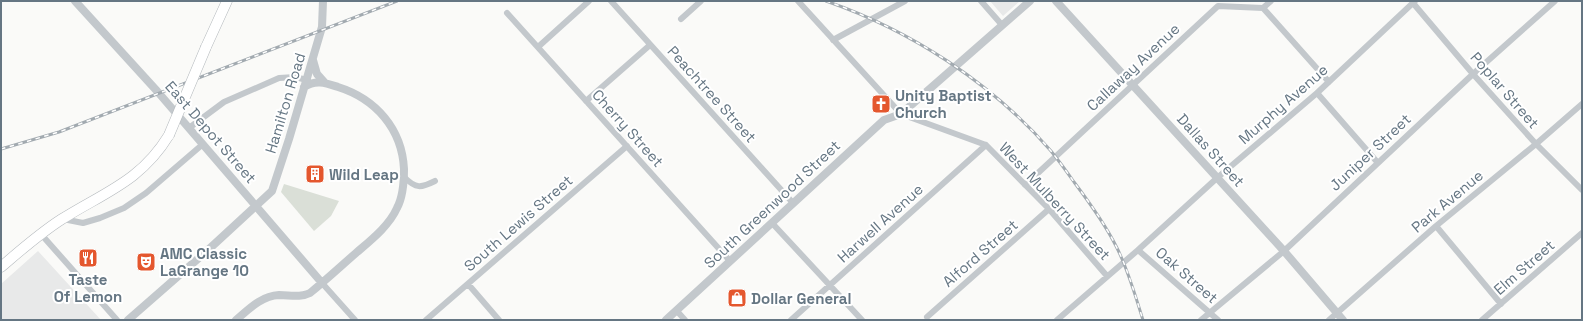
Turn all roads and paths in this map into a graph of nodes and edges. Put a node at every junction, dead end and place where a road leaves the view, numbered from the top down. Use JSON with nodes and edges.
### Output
{"nodes":[{"id":1,"x":75,"y":1,"type":"edge"},
{"id":2,"x":227,"y":1,"type":"edge"},
{"id":3,"x":323,"y":1,"type":"edge"},
{"id":4,"x":589,"y":1,"type":"edge"},
{"id":5,"x":612,"y":1,"type":"edge"},
{"id":6,"x":701,"y":1,"type":"edge"},
{"id":7,"x":798,"y":1,"type":"edge"},
{"id":8,"x":905,"y":1,"type":"edge"},
{"id":9,"x":981,"y":1,"type":"edge"},
{"id":10,"x":1030,"y":1,"type":"edge"},
{"id":11,"x":1056,"y":1,"type":"edge"},
{"id":12,"x":1271,"y":1,"type":"edge"},
{"id":13,"x":1555,"y":1,"type":"edge"},
{"id":14,"x":1414,"y":2,"type":"edge"},
{"id":15,"x":1218,"y":4,"type":"edge"},
{"id":16,"x":1263,"y":8,"type":"junction"},
{"id":17,"x":507,"y":13,"type":"dead end"},
{"id":18,"x":681,"y":19,"type":"dead end"},
{"id":19,"x":1002,"y":25,"type":"junction"},
{"id":20,"x":834,"y":40,"type":"junction"},
{"id":21,"x":650,"y":45,"type":"junction"},
{"id":22,"x":538,"y":47,"type":"junction"},
{"id":23,"x":313,"y":57,"type":"junction"},
{"id":24,"x":1473,"y":74,"type":"junction"},
{"id":25,"x":1329,"y":82,"type":"junction"},
{"id":26,"x":326,"y":83,"type":"junction"},
{"id":27,"x":305,"y":84,"type":"junction"},
{"id":28,"x":1133,"y":85,"type":"junction"},
{"id":29,"x":1317,"y":93,"type":"junction"},
{"id":30,"x":586,"y":101,"type":"junction"},
{"id":31,"x":1582,"y":104,"type":"edge"},
{"id":32,"x":901,"y":114,"type":"junction"},
{"id":33,"x":189,"y":128,"type":"junction"},
{"id":34,"x":203,"y":144,"type":"junction"},
{"id":35,"x":1536,"y":144,"type":"junction"},
{"id":36,"x":986,"y":145,"type":"junction"},
{"id":37,"x":627,"y":146,"type":"junction"},
{"id":38,"x":1378,"y":163,"type":"junction"},
{"id":39,"x":404,"y":177,"type":"junction"},
{"id":40,"x":1217,"y":178,"type":"junction"},
{"id":41,"x":435,"y":181,"type":"dead end"},
{"id":42,"x":1025,"y":185,"type":"junction"},
{"id":43,"x":1582,"y":190,"type":"edge"},
{"id":44,"x":793,"y":203,"type":"junction"},
{"id":45,"x":257,"y":206,"type":"junction"},
{"id":46,"x":1049,"y":209,"type":"junction"},
{"id":47,"x":62,"y":219,"type":"junction"},
{"id":48,"x":772,"y":223,"type":"junction"},
{"id":49,"x":1436,"y":226,"type":"junction"},
{"id":50,"x":40,"y":233,"type":"junction"},
{"id":51,"x":1582,"y":233,"type":"edge"},
{"id":52,"x":1138,"y":250,"type":"junction"},
{"id":53,"x":1284,"y":251,"type":"junction"},
{"id":54,"x":730,"y":261,"type":"junction"},
{"id":55,"x":1,"y":267,"type":"edge"},
{"id":56,"x":1107,"y":276,"type":"junction"},
{"id":57,"x":322,"y":283,"type":"junction"},
{"id":58,"x":468,"y":284,"type":"junction"},
{"id":59,"x":830,"y":285,"type":"junction"},
{"id":60,"x":1501,"y":304,"type":"junction"},
{"id":61,"x":676,"y":310,"type":"junction"},
{"id":62,"x":1210,"y":312,"type":"junction"},
{"id":63,"x":1337,"y":313,"type":"junction"},
{"id":64,"x":927,"y":317,"type":"dead end"},
{"id":65,"x":117,"y":320,"type":"edge"},
{"id":66,"x":128,"y":320,"type":"edge"},
{"id":67,"x":236,"y":320,"type":"edge"},
{"id":68,"x":355,"y":320,"type":"edge"},
{"id":69,"x":426,"y":320,"type":"edge"},
{"id":70,"x":499,"y":320,"type":"edge"},
{"id":71,"x":666,"y":320,"type":"edge"},
{"id":72,"x":685,"y":320,"type":"edge"},
{"id":73,"x":791,"y":320,"type":"edge"},
{"id":74,"x":862,"y":320,"type":"edge"},
{"id":75,"x":1057,"y":320,"type":"edge"},
{"id":76,"x":1201,"y":320,"type":"edge"},
{"id":77,"x":1218,"y":320,"type":"edge"},
{"id":78,"x":1329,"y":320,"type":"edge"},
{"id":79,"x":1344,"y":320,"type":"edge"},
{"id":80,"x":1482,"y":320,"type":"edge"}],
"edges":[{"from":1,"to":33,"type":"street","name":"East Depot Street"},
{"from":2,"to":47,"type":"highway","bridge":true},
{"from":3,"to":23,"type":"street","name":"Hamilton Road"},
{"from":4,"to":22,"type":"street"},
{"from":5,"to":21,"type":"street","name":"Peachtree Street"},
{"from":6,"to":18,"type":"street"},
{"from":7,"to":20,"type":"street","name":"West Mulberry Street"},
{"from":8,"to":20,"type":"street"},
{"from":9,"to":19,"type":"street"},
{"from":10,"to":19,"type":"street","name":"South Greenwood Street"},
{"from":11,"to":28,"type":"street","name":"Dallas Street"},
{"from":12,"to":16,"type":"street"},
{"from":13,"to":24,"type":"street","name":"Juniper Street"},
{"from":14,"to":24,"type":"street","name":"Poplar Street"},
{"from":14,"to":25,"type":"street","name":"Murphy Avenue"},
{"from":15,"to":16,"type":"street","name":"Callaway Avenue"},
{"from":15,"to":28,"type":"street","name":"Callaway Avenue"},
{"from":16,"to":25,"type":"street"},
{"from":17,"to":22,"type":"street","name":"Cherry Street"},
{"from":19,"to":32,"type":"street","name":"South Greenwood Street"},
{"from":20,"to":32,"type":"street","name":"West Mulberry Street"},
{"from":21,"to":30,"type":"street"},
{"from":21,"to":44,"type":"street","name":"Peachtree Street"},
{"from":22,"to":30,"type":"street","name":"Cherry Street"},
{"from":23,"to":26,"type":"street"},
{"from":23,"to":27,"type":"street","name":"Hamilton Road"},
{"from":24,"to":35,"type":"street","name":"Poplar Street"},
{"from":24,"to":38,"type":"street","name":"Juniper Street"},
{"from":25,"to":29,"type":"street","name":"Murphy Avenue"},
{"from":26,"to":27,"type":"street"},
{"from":26,"to":39,"type":"street"},
{"from":27,"to":33,"type":"street"},
{"from":27,"to":45,"type":"street","name":"Hamilton Road"},
{"from":28,"to":40,"type":"street","name":"Dallas Street"},
{"from":28,"to":42,"type":"street","name":"Callaway Avenue"},
{"from":29,"to":38,"type":"street"},
{"from":29,"to":40,"type":"street","name":"Murphy Avenue"},
{"from":30,"to":37,"type":"street","name":"Cherry Street"},
{"from":31,"to":35,"type":"street","name":"Park Avenue"},
{"from":32,"to":36,"type":"street","name":"West Mulberry Street"},
{"from":32,"to":44,"type":"street","name":"South Greenwood Street"},
{"from":33,"to":34,"type":"street","name":"East Depot Street"},
{"from":34,"to":45,"type":"street","name":"East Depot Street"},
{"from":34,"to":47,"type":"street"},
{"from":35,"to":43,"type":"street","name":"Poplar Street"},
{"from":35,"to":49,"type":"street","name":"Park Avenue"},
{"from":36,"to":42,"type":"street","name":"West Mulberry Street"},
{"from":36,"to":59,"type":"street","name":"Harwell Avenue"},
{"from":37,"to":54,"type":"street","name":"Cherry Street"},
{"from":37,"to":58,"type":"street","name":"South Lewis Street"},
{"from":38,"to":53,"type":"street","name":"Juniper Street"},
{"from":39,"to":41,"type":"street"},
{"from":39,"to":57,"type":"street"},
{"from":40,"to":52,"type":"street","name":"Murphy Avenue"},
{"from":40,"to":53,"type":"street","name":"Dallas Street"},
{"from":42,"to":46,"type":"street","name":"West Mulberry Street"},
{"from":44,"to":48,"type":"street","name":"South Greenwood Street"},
{"from":45,"to":57,"type":"street","name":"East Depot Street"},
{"from":45,"to":66,"type":"street","name":"Hamilton Road"},
{"from":46,"to":56,"type":"street","name":"West Mulberry Street"},
{"from":46,"to":64,"type":"street","name":"Alford Street"},
{"from":47,"to":50,"type":"highway"},
{"from":48,"to":54,"type":"street","name":"South Greenwood Street"},
{"from":48,"to":59,"type":"street"},
{"from":49,"to":60,"type":"street"},
{"from":49,"to":63,"type":"street","name":"Park Avenue"},
{"from":50,"to":55,"type":"highway"},
{"from":50,"to":65,"type":"street"},
{"from":51,"to":60,"type":"street","name":"Elm Street"},
{"from":52,"to":56,"type":"street","name":"Murphy Avenue"},
{"from":52,"to":62,"type":"street","name":"Oak Street"},
{"from":53,"to":62,"type":"street","name":"Juniper Street"},
{"from":53,"to":63,"type":"street","name":"Dallas Street"},
{"from":54,"to":61,"type":"street","name":"South Greenwood Street"},
{"from":56,"to":75,"type":"street","name":"Murphy Avenue"},
{"from":57,"to":67,"type":"street"},
{"from":57,"to":68,"type":"street"},
{"from":58,"to":69,"type":"street","name":"South Lewis Street"},
{"from":58,"to":70,"type":"street"},
{"from":59,"to":73,"type":"street","name":"Harwell Avenue"},
{"from":59,"to":74,"type":"street"},
{"from":60,"to":80,"type":"street","name":"Elm Street"},
{"from":61,"to":71,"type":"street","name":"South Greenwood Street"},
{"from":61,"to":72,"type":"street"},
{"from":62,"to":76,"type":"street","name":"Juniper Street"},
{"from":62,"to":77,"type":"street","name":"Oak Street"},
{"from":63,"to":78,"type":"street","name":"Park Avenue"},
{"from":63,"to":79,"type":"street","name":"Dallas Street"}]}
